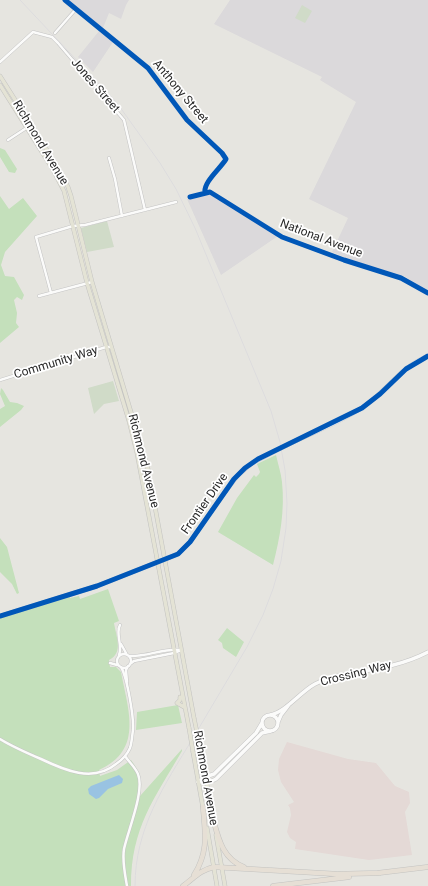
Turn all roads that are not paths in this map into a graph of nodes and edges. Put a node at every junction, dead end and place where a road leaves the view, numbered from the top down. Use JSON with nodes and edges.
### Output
{"nodes":[{"id":1,"x":64,"y":0,"type":"edge"},
{"id":2,"x":76,"y":9,"type":"junction"},
{"id":3,"x":55,"y":33,"type":"dead end"},
{"id":4,"x":0,"y":62,"type":"edge"},
{"id":5,"x":0,"y":76,"type":"edge"},
{"id":6,"x":0,"y":85,"type":"edge"},
{"id":7,"x":31,"y":125,"type":"junction"},
{"id":8,"x":27,"y":128,"type":"junction"},
{"id":9,"x":8,"y":140,"type":"dead end"},
{"id":10,"x":110,"y":158,"type":"dead end"},
{"id":11,"x":205,"y":193,"type":"junction"},
{"id":12,"x":190,"y":197,"type":"dead end"},
{"id":13,"x":176,"y":202,"type":"dead end"},
{"id":14,"x":145,"y":210,"type":"junction"},
{"id":15,"x":122,"y":216,"type":"junction"},
{"id":16,"x":73,"y":226,"type":"junction"},
{"id":17,"x":78,"y":226,"type":"junction"},
{"id":18,"x":92,"y":282,"type":"junction"},
{"id":19,"x":87,"y":283,"type":"junction"},
{"id":20,"x":51,"y":293,"type":"junction"},
{"id":21,"x":428,"y":293,"type":"edge"},
{"id":22,"x":38,"y":296,"type":"dead end"},
{"id":23,"x":106,"y":347,"type":"junction"},
{"id":24,"x":112,"y":347,"type":"junction"},
{"id":25,"x":428,"y":356,"type":"edge"},
{"id":26,"x":0,"y":380,"type":"edge"},
{"id":27,"x":165,"y":560,"type":"junction"},
{"id":28,"x":158,"y":563,"type":"junction"},
{"id":29,"x":0,"y":616,"type":"edge"},
{"id":30,"x":120,"y":625,"type":"dead end"},
{"id":31,"x":120,"y":643,"type":"junction"},
{"id":32,"x":173,"y":649,"type":"junction"},
{"id":33,"x":182,"y":650,"type":"junction"},
{"id":34,"x":428,"y":652,"type":"edge"},
{"id":35,"x":174,"y":654,"type":"junction"},
{"id":36,"x":128,"y":655,"type":"junction"},
{"id":37,"x":117,"y":657,"type":"junction"},
{"id":38,"x":129,"y":665,"type":"junction"},
{"id":39,"x":120,"y":667,"type":"junction"},
{"id":40,"x":179,"y":678,"type":"junction"},
{"id":41,"x":126,"y":683,"type":"junction"},
{"id":42,"x":289,"y":705,"type":"junction"},
{"id":43,"x":185,"y":710,"type":"junction"},
{"id":44,"x":270,"y":715,"type":"junction"},
{"id":45,"x":278,"y":722,"type":"junction"},
{"id":46,"x":262,"y":723,"type":"junction"},
{"id":47,"x":271,"y":731,"type":"junction"},
{"id":48,"x":0,"y":739,"type":"edge"},
{"id":49,"x":249,"y":740,"type":"junction"},
{"id":50,"x":241,"y":748,"type":"junction"},
{"id":51,"x":244,"y":751,"type":"junction"},
{"id":52,"x":125,"y":756,"type":"junction"},
{"id":53,"x":228,"y":767,"type":"junction"},
{"id":54,"x":205,"y":777,"type":"junction"},
{"id":55,"x":198,"y":782,"type":"junction"},
{"id":56,"x":206,"y":782,"type":"junction"},
{"id":57,"x":203,"y":807,"type":"junction"},
{"id":58,"x":212,"y":815,"type":"junction"},
{"id":59,"x":214,"y":867,"type":"junction"},
{"id":60,"x":222,"y":867,"type":"junction"},
{"id":61,"x":428,"y":867,"type":"edge"},
{"id":62,"x":252,"y":868,"type":"junction"},
{"id":63,"x":380,"y":873,"type":"junction"},
{"id":64,"x":193,"y":877,"type":"junction"},
{"id":65,"x":127,"y":886,"type":"edge"},
{"id":66,"x":183,"y":886,"type":"edge"},
{"id":67,"x":217,"y":886,"type":"edge"},
{"id":68,"x":225,"y":886,"type":"edge"},
{"id":69,"x":273,"y":886,"type":"edge"}],
"edges":[{"from":1,"to":2,"type":"street","name":"Anthony Street"},
{"from":2,"to":3,"type":"street"},
{"from":2,"to":11,"type":"street","name":"Anthony Street"},
{"from":4,"to":14,"type":"street","name":"Jones Street"},
{"from":5,"to":7,"type":"main road","name":"Richmond Avenue"},
{"from":6,"to":8,"type":"main road","name":"Richmond Avenue"},
{"from":7,"to":8,"type":"street"},
{"from":7,"to":17,"type":"main road","name":"Richmond Avenue"},
{"from":8,"to":9,"type":"street"},
{"from":8,"to":16,"type":"main road","name":"Richmond Avenue"},
{"from":10,"to":15,"type":"street"},
{"from":11,"to":12,"type":"street"},
{"from":11,"to":21,"type":"street","name":"National Avenue"},
{"from":13,"to":14,"type":"street"},
{"from":14,"to":15,"type":"street"},
{"from":15,"to":17,"type":"street"},
{"from":16,"to":17,"type":"street"},
{"from":16,"to":19,"type":"main road","name":"Richmond Avenue"},
{"from":16,"to":20,"type":"street"},
{"from":17,"to":18,"type":"main road","name":"Richmond Avenue"},
{"from":18,"to":19,"type":"street"},
{"from":18,"to":24,"type":"main road","name":"Richmond Avenue"},
{"from":19,"to":20,"type":"street"},
{"from":19,"to":23,"type":"main road","name":"Richmond Avenue"},
{"from":20,"to":22,"type":"street"},
{"from":23,"to":24,"type":"street","name":"Community Way"},
{"from":23,"to":26,"type":"street","name":"Community Way"},
{"from":23,"to":28,"type":"main road","name":"Richmond Avenue"},
{"from":24,"to":27,"type":"main road","name":"Richmond Avenue"},
{"from":25,"to":27,"type":"street","name":"Frontier Drive","bridge":true},
{"from":27,"to":28,"type":"street","name":"Frontier Drive"},
{"from":27,"to":33,"type":"main road","name":"Richmond Avenue"},
{"from":28,"to":29,"type":"street","name":"Frontier Drive"},
{"from":28,"to":32,"type":"main road","name":"Richmond Avenue"},
{"from":30,"to":31,"type":"street"},
{"from":31,"to":36,"type":"street"},
{"from":31,"to":37,"type":"street"},
{"from":32,"to":33,"type":"street"},
{"from":32,"to":35,"type":"main road","name":"Richmond Avenue"},
{"from":32,"to":36,"type":"street"},
{"from":33,"to":35,"type":"street"},
{"from":33,"to":54,"type":"main road","name":"Richmond Avenue","bridge":true},
{"from":34,"to":42,"type":"street","name":"Crossing Way"},
{"from":35,"to":38,"type":"street"},
{"from":35,"to":40,"type":"main road","name":"Richmond Avenue"},
{"from":36,"to":37,"type":"street"},
{"from":36,"to":38,"type":"street"},
{"from":37,"to":39,"type":"street"},
{"from":37,"to":39,"type":"street"},
{"from":38,"to":39,"type":"street"},
{"from":38,"to":41,"type":"street"},
{"from":39,"to":41,"type":"street"},
{"from":40,"to":43,"type":"main road","name":"Richmond Avenue"},
{"from":40,"to":43,"type":"main road"},
{"from":41,"to":52,"type":"street"},
{"from":42,"to":44,"type":"street","name":"Crossing Way"},
{"from":42,"to":45,"type":"street","name":"Crossing Way"},
{"from":43,"to":55,"type":"main road","name":"Richmond Avenue","bridge":true},
{"from":44,"to":45,"type":"street"},
{"from":44,"to":46,"type":"street"},
{"from":45,"to":47,"type":"street"},
{"from":46,"to":47,"type":"street"},
{"from":46,"to":49,"type":"street"},
{"from":47,"to":51,"type":"street"},
{"from":48,"to":52,"type":"street"},
{"from":49,"to":50,"type":"street"},
{"from":49,"to":51,"type":"street"},
{"from":50,"to":53,"type":"street"},
{"from":50,"to":54,"type":"street"},
{"from":51,"to":53,"type":"street"},
{"from":52,"to":65,"type":"street"},
{"from":53,"to":56,"type":"street"},
{"from":54,"to":55,"type":"street"},
{"from":54,"to":56,"type":"main road","name":"Richmond Avenue"},
{"from":55,"to":56,"type":"street"},
{"from":55,"to":57,"type":"main road","name":"Richmond Avenue"},
{"from":56,"to":58,"type":"main road","name":"Richmond Avenue"},
{"from":57,"to":59,"type":"main road","name":"Richmond Avenue"},
{"from":57,"to":64,"type":"highway"},
{"from":58,"to":60,"type":"main road","name":"Richmond Avenue"},
{"from":58,"to":62,"type":"highway"},
{"from":59,"to":60,"type":"highway"},
{"from":59,"to":64,"type":"highway"},
{"from":59,"to":67,"type":"main road","name":"Richmond Avenue"},
{"from":60,"to":62,"type":"highway"},
{"from":60,"to":68,"type":"main road","name":"Richmond Avenue"},
{"from":61,"to":63,"type":"highway"},
{"from":62,"to":63,"type":"highway"},
{"from":63,"to":69,"type":"highway"},
{"from":64,"to":66,"type":"highway"}]}
